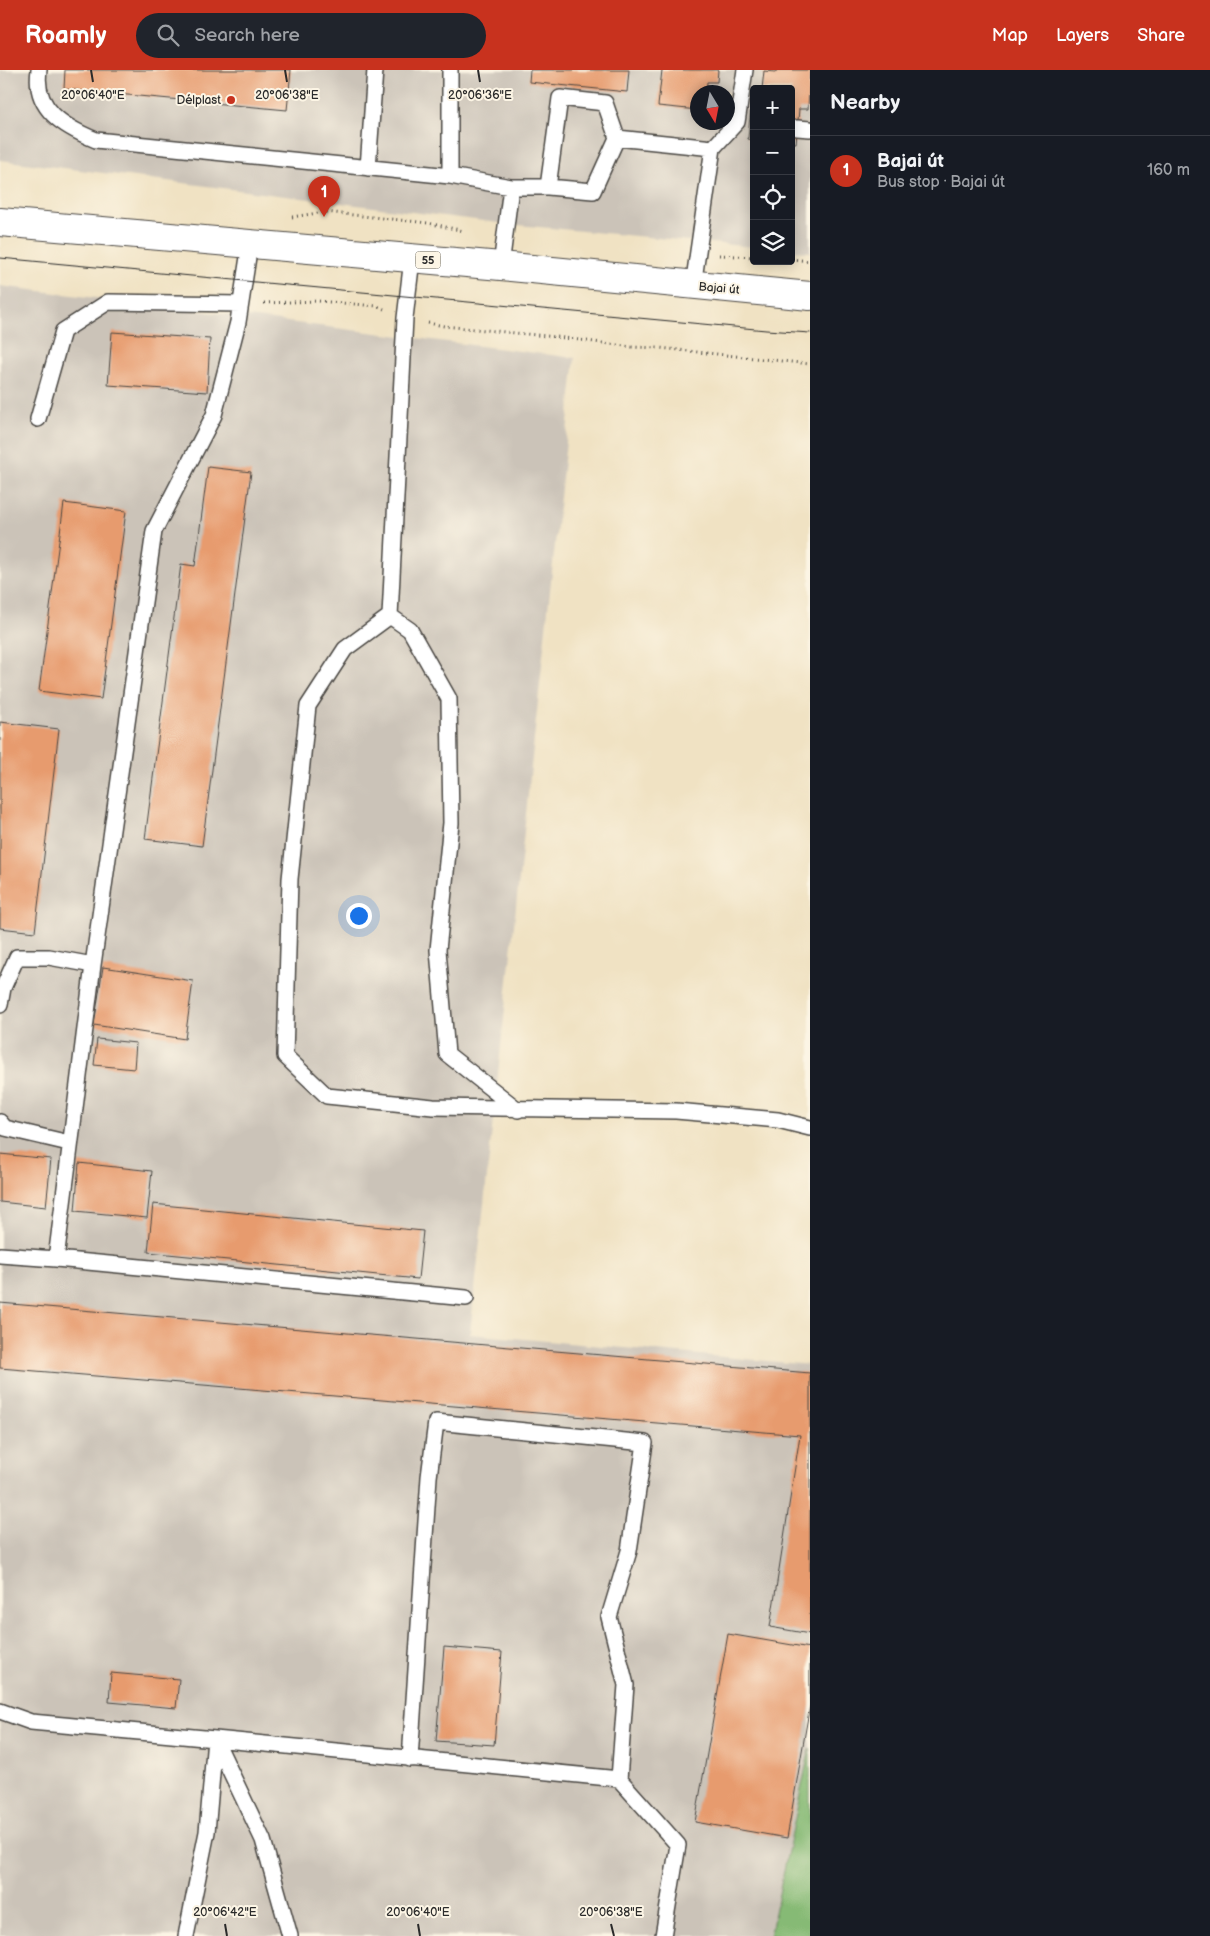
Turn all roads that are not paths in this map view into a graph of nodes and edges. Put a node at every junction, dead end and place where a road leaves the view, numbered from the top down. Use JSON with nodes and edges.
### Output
{"nodes":[{"id":1,"x":39,"y":70,"type":"edge"},
{"id":2,"x":374,"y":70,"type":"edge"},
{"id":3,"x":450,"y":70,"type":"edge"},
{"id":4,"x":745,"y":70,"type":"edge"},
{"id":5,"x":617,"y":138,"type":"junction"},
{"id":6,"x":712,"y":148,"type":"junction"},
{"id":7,"x":368,"y":168,"type":"junction"},
{"id":8,"x":450,"y":176,"type":"junction"},
{"id":9,"x":511,"y":187,"type":"junction"},
{"id":10,"x":548,"y":187,"type":"junction"},
{"id":11,"x":0,"y":222,"type":"edge"},
{"id":12,"x":250,"y":244,"type":"junction"},
{"id":13,"x":412,"y":259,"type":"junction"},
{"id":14,"x":501,"y":266,"type":"junction"},
{"id":15,"x":693,"y":286,"type":"junction"},
{"id":16,"x":810,"y":296,"type":"edge"},
{"id":17,"x":240,"y":304,"type":"junction"},
{"id":18,"x":38,"y":419,"type":"dead end"},
{"id":19,"x":390,"y":616,"type":"junction"},
{"id":20,"x":92,"y":965,"type":"junction"},
{"id":21,"x":0,"y":1005,"type":"edge"},
{"id":22,"x":518,"y":1110,"type":"junction"},
{"id":23,"x":0,"y":1122,"type":"edge"},
{"id":24,"x":810,"y":1128,"type":"edge"},
{"id":25,"x":69,"y":1143,"type":"junction"},
{"id":26,"x":0,"y":1255,"type":"edge"},
{"id":27,"x":56,"y":1259,"type":"junction"},
{"id":28,"x":466,"y":1298,"type":"dead end"},
{"id":29,"x":0,"y":1711,"type":"edge"},
{"id":30,"x":215,"y":1738,"type":"junction"},
{"id":31,"x":410,"y":1759,"type":"junction"},
{"id":32,"x":619,"y":1779,"type":"junction"},
{"id":33,"x":186,"y":1936,"type":"edge"},
{"id":34,"x":290,"y":1936,"type":"edge"},
{"id":35,"x":663,"y":1936,"type":"edge"}],
"edges":[{"from":1,"to":7,"type":"lane"},
{"from":2,"to":7,"type":"lane"},
{"from":3,"to":8,"type":"lane"},
{"from":4,"to":6,"type":"lane"},
{"from":5,"to":6,"type":"lane"},
{"from":5,"to":10,"type":"lane"},
{"from":5,"to":10,"type":"lane"},
{"from":6,"to":15,"type":"lane"},
{"from":7,"to":8,"type":"lane"},
{"from":8,"to":9,"type":"lane"},
{"from":9,"to":10,"type":"lane"},
{"from":9,"to":14,"type":"lane"},
{"from":11,"to":12,"type":"main road","name":"Bajai út","number":"55"},
{"from":12,"to":13,"type":"main road","name":"Bajai út","number":"55"},
{"from":12,"to":17,"type":"lane"},
{"from":13,"to":14,"type":"main road","name":"Bajai út","number":"55"},
{"from":13,"to":19,"type":"lane"},
{"from":14,"to":15,"type":"main road","name":"Bajai út","number":"55"},
{"from":15,"to":16,"type":"main road","name":"Bajai út","number":"55"},
{"from":17,"to":18,"type":"lane"},
{"from":17,"to":20,"type":"lane"},
{"from":19,"to":22,"type":"lane"},
{"from":19,"to":22,"type":"lane"},
{"from":20,"to":21,"type":"lane"},
{"from":20,"to":25,"type":"lane"},
{"from":22,"to":24,"type":"lane"},
{"from":23,"to":25,"type":"lane"},
{"from":25,"to":27,"type":"lane"},
{"from":26,"to":27,"type":"lane"},
{"from":27,"to":28,"type":"lane"},
{"from":29,"to":30,"type":"lane"},
{"from":30,"to":31,"type":"lane"},
{"from":30,"to":33,"type":"lane"},
{"from":30,"to":34,"type":"lane"},
{"from":31,"to":32,"type":"lane"},
{"from":31,"to":32,"type":"lane"},
{"from":32,"to":35,"type":"lane"}]}
